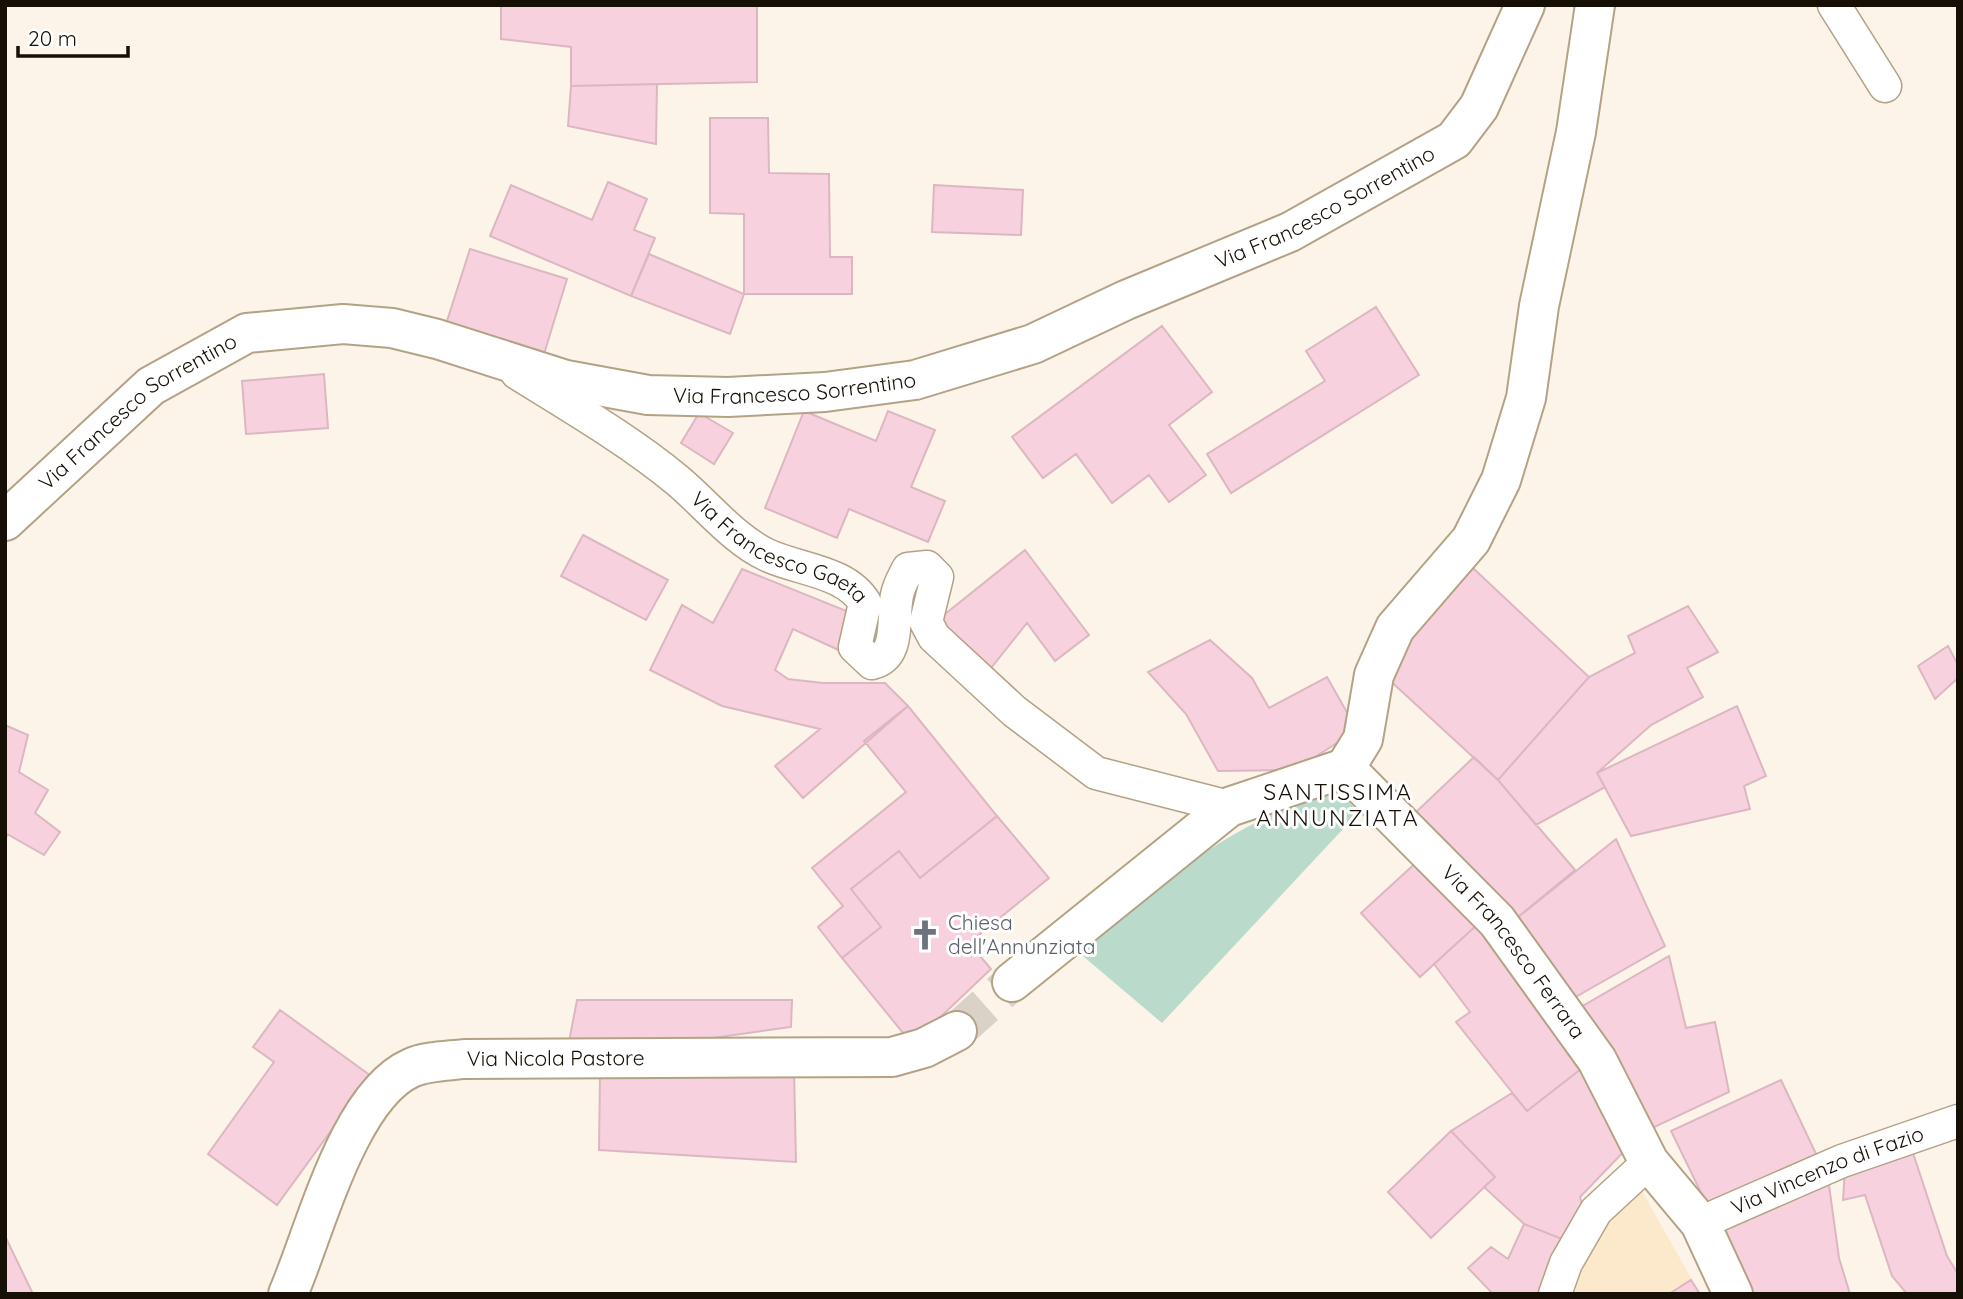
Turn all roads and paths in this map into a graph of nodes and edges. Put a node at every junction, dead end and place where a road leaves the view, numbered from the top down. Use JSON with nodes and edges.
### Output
{"nodes":[{"id":1,"x":1525,"y":5,"type":"edge"},
{"id":2,"x":1595,"y":5,"type":"edge"},
{"id":3,"x":1834,"y":5,"type":"edge"},
{"id":4,"x":1885,"y":86,"type":"dead end"},
{"id":5,"x":486,"y":354,"type":"junction"},
{"id":6,"x":5,"y":521,"type":"edge"},
{"id":7,"x":1345,"y":768,"type":"junction"},
{"id":8,"x":1229,"y":807,"type":"junction"},
{"id":9,"x":1012,"y":982,"type":"tunnel mouth"},
{"id":10,"x":957,"y":1031,"type":"tunnel mouth"},
{"id":11,"x":1958,"y":1121,"type":"edge"},
{"id":12,"x":1649,"y":1162,"type":"junction"},
{"id":13,"x":1700,"y":1223,"type":"junction"},
{"id":14,"x":288,"y":1294,"type":"edge"},
{"id":15,"x":1555,"y":1294,"type":"edge"},
{"id":16,"x":1733,"y":1294,"type":"edge"}],
"edges":[{"from":1,"to":5,"type":"street","name":"Via Francesco Sorrentino"},
{"from":2,"to":7,"type":"street"},
{"from":3,"to":4,"type":"street"},
{"from":5,"to":6,"type":"street","name":"Via Francesco Sorrentino"},
{"from":5,"to":8,"type":"street","name":"Via Francesco Gaeta"},
{"from":7,"to":8,"type":"street"},
{"from":7,"to":12,"type":"street","name":"Via Francesco Ferrara"},
{"from":8,"to":9,"type":"street"},
{"from":10,"to":14,"type":"street","name":"Via Nicola Pastore"},
{"from":11,"to":13,"type":"street","name":"Via Vincenzo di Fazio"},
{"from":12,"to":13,"type":"street","name":"Via Francesco Ferrara"},
{"from":12,"to":15,"type":"street"},
{"from":13,"to":16,"type":"street","name":"Via Francesco Ferrara"}]}
